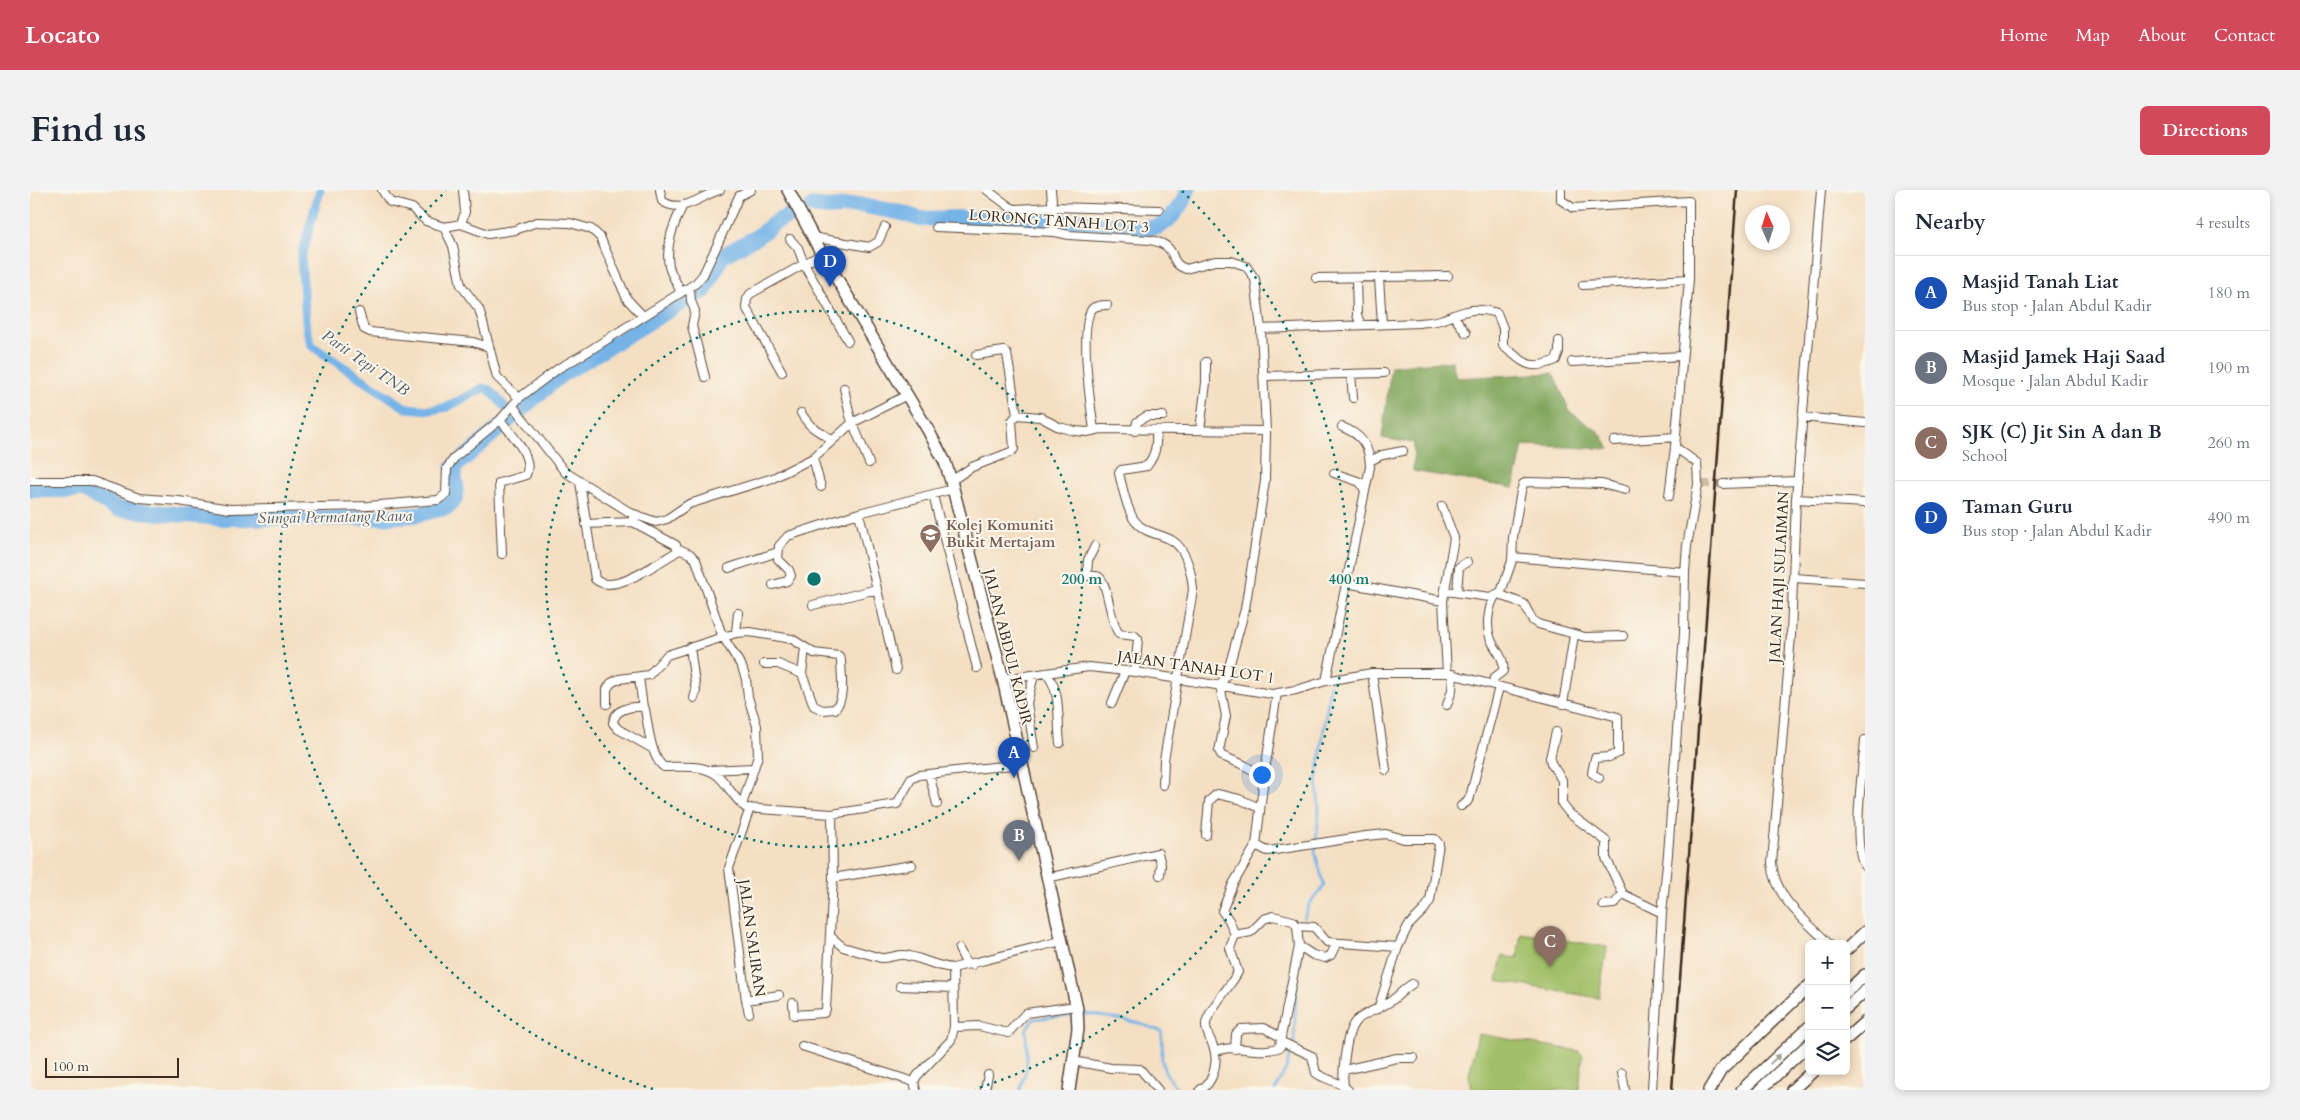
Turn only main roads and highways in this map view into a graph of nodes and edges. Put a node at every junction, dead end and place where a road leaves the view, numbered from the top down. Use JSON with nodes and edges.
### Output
{"nodes":[{"id":1,"x":788,"y":190,"type":"edge"},
{"id":2,"x":1865,"y":932,"type":"edge"},
{"id":3,"x":1850,"y":946,"type":"edge"},
{"id":4,"x":1865,"y":975,"type":"edge"},
{"id":5,"x":1850,"y":988,"type":"edge"},
{"id":6,"x":1805,"y":990,"type":"edge"},
{"id":7,"x":1865,"y":991,"type":"edge"},
{"id":8,"x":1850,"y":1004,"type":"edge"},
{"id":9,"x":1865,"y":1022,"type":"edge"},
{"id":10,"x":1806,"y":1030,"type":"edge"},
{"id":11,"x":1850,"y":1035,"type":"edge"},
{"id":12,"x":1805,"y":1048,"type":"edge"},
{"id":13,"x":1808,"y":1075,"type":"edge"},
{"id":14,"x":1069,"y":1090,"type":"edge"},
{"id":15,"x":1709,"y":1090,"type":"edge"},
{"id":16,"x":1742,"y":1090,"type":"edge"},
{"id":17,"x":1760,"y":1090,"type":"edge"},
{"id":18,"x":1792,"y":1090,"type":"edge"}],
"edges":[{"from":1,"to":14,"type":"main road","name":"JALAN ABDUL KADIR"},
{"from":2,"to":3,"type":"main road"},
{"from":4,"to":5,"type":"main road"},
{"from":6,"to":15,"type":"main road"},
{"from":7,"to":8,"type":"main road"},
{"from":9,"to":11,"type":"main road"},
{"from":16,"to":10,"type":"main road","one_way":true},
{"from":12,"to":17,"type":"main road"},
{"from":13,"to":18,"type":"main road"}]}
